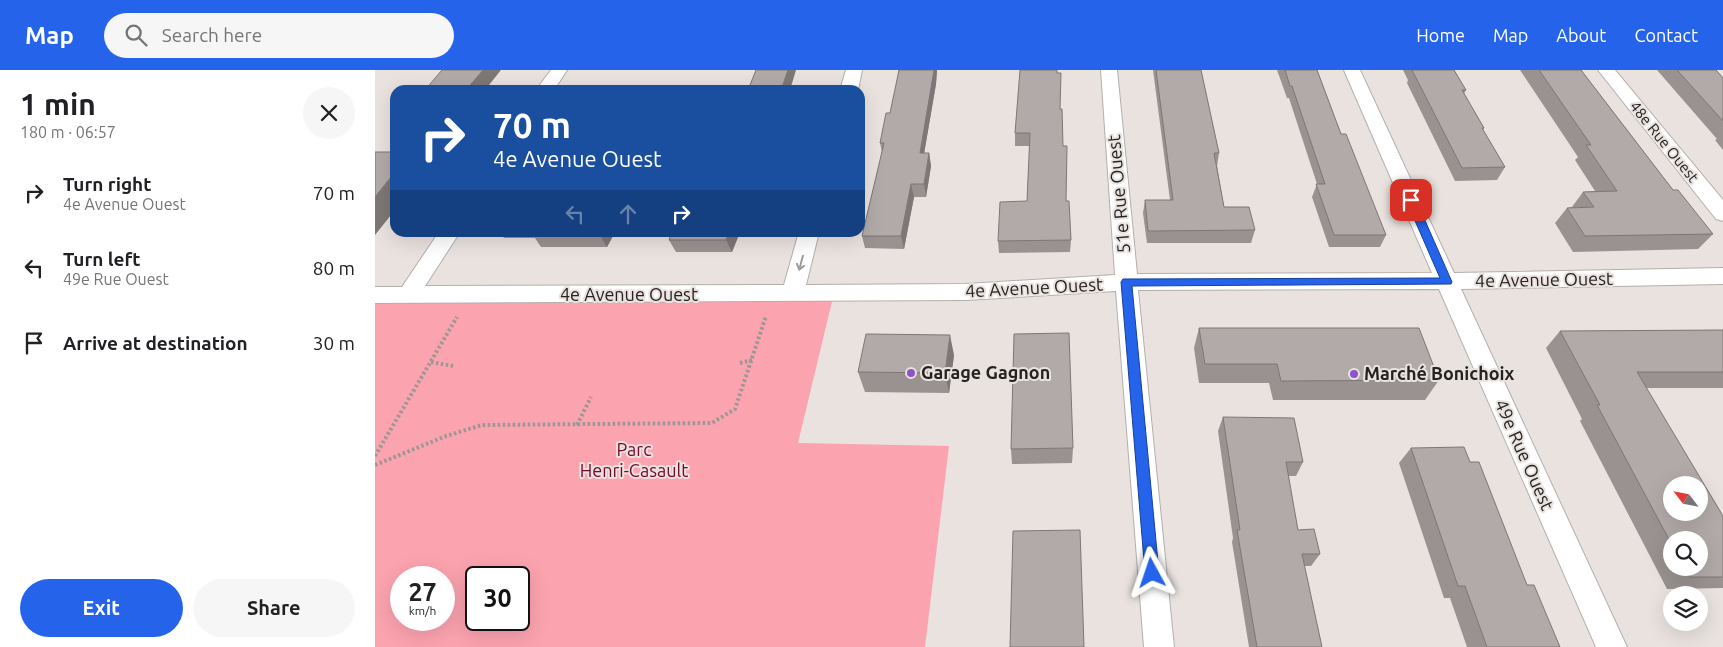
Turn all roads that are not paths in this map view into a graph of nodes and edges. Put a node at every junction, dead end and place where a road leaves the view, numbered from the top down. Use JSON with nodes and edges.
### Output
{"nodes":[{"id":1,"x":559,"y":70,"type":"edge"},
{"id":2,"x":855,"y":70,"type":"edge"},
{"id":3,"x":1109,"y":70,"type":"edge"},
{"id":4,"x":1352,"y":70,"type":"edge"},
{"id":5,"x":1606,"y":70,"type":"edge"},
{"id":6,"x":548,"y":85,"type":"edge"},
{"id":7,"x":850,"y":85,"type":"edge"},
{"id":8,"x":1723,"y":214,"type":"edge"},
{"id":9,"x":447,"y":237,"type":"edge"},
{"id":10,"x":807,"y":237,"type":"edge"},
{"id":11,"x":1723,"y":276,"type":"edge"},
{"id":12,"x":1127,"y":282,"type":"junction"},
{"id":13,"x":1447,"y":282,"type":"junction"},
{"id":14,"x":783,"y":294,"type":"junction"},
{"id":15,"x":375,"y":295,"type":"edge"},
{"id":16,"x":408,"y":295,"type":"junction"},
{"id":17,"x":1159,"y":647,"type":"edge"},
{"id":18,"x":1612,"y":647,"type":"edge"}],
"edges":[{"from":1,"to":6,"type":"street"},
{"from":2,"to":7,"type":"street"},
{"from":3,"to":12,"type":"street","name":"51e Rue Ouest"},
{"from":4,"to":13,"type":"street","name":"49e Rue Ouest"},
{"from":5,"to":8,"type":"street","name":"48e Rue Ouest"},
{"from":9,"to":16,"type":"street"},
{"from":10,"to":14,"type":"street","one_way":true},
{"from":11,"to":13,"type":"street","name":"4e Avenue Ouest"},
{"from":12,"to":13,"type":"street","name":"4e Avenue Ouest"},
{"from":12,"to":14,"type":"street","name":"4e Avenue Ouest"},
{"from":12,"to":17,"type":"street","name":"51e Rue Ouest"},
{"from":13,"to":18,"type":"street","name":"49e Rue Ouest"},
{"from":14,"to":16,"type":"street","name":"4e Avenue Ouest"},
{"from":15,"to":16,"type":"street","name":"4e Avenue Ouest"}]}
